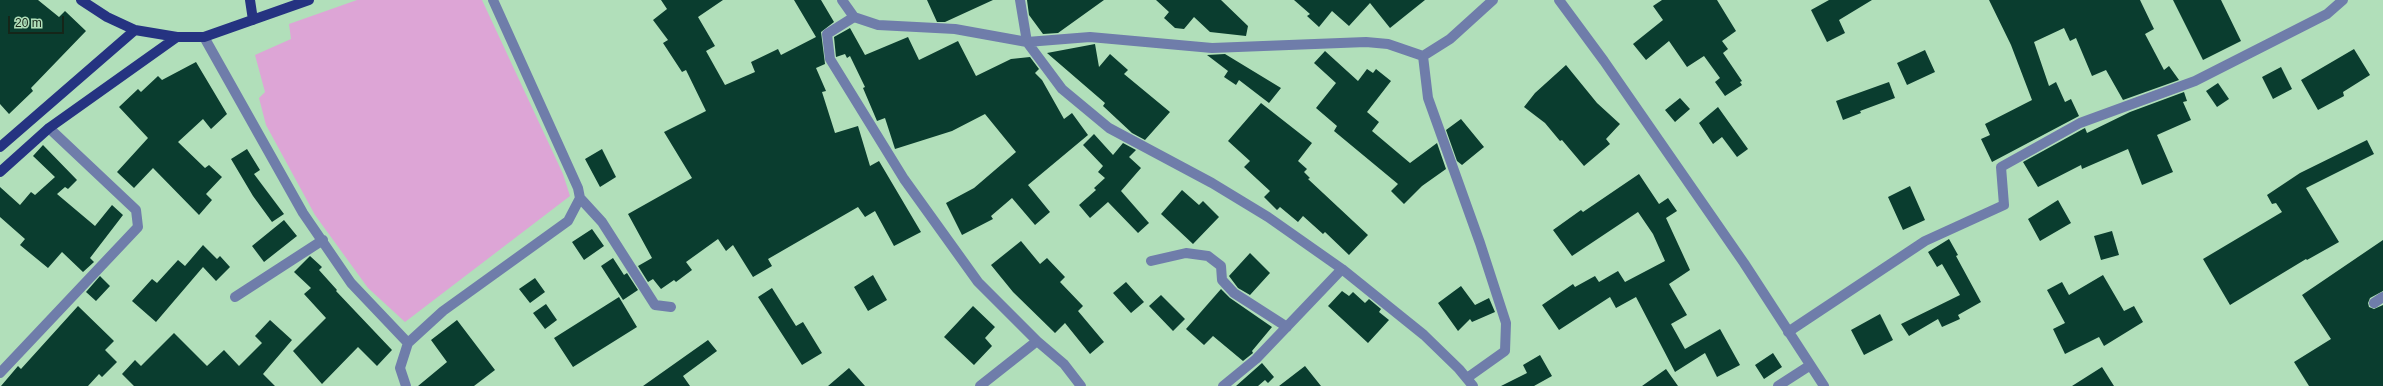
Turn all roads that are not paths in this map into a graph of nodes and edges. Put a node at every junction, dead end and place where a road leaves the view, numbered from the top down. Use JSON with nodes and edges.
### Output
{"nodes":[{"id":1,"x":81,"y":0,"type":"edge"},
{"id":2,"x":250,"y":0,"type":"edge"},
{"id":3,"x":309,"y":0,"type":"edge"},
{"id":4,"x":493,"y":0,"type":"edge"},
{"id":5,"x":842,"y":0,"type":"edge"},
{"id":6,"x":1020,"y":0,"type":"edge"},
{"id":7,"x":1493,"y":0,"type":"edge"},
{"id":8,"x":1559,"y":0,"type":"edge"},
{"id":9,"x":2343,"y":0,"type":"edge"},
{"id":10,"x":854,"y":17,"type":"junction"},
{"id":11,"x":253,"y":20,"type":"junction"},
{"id":12,"x":135,"y":30,"type":"junction"},
{"id":13,"x":177,"y":37,"type":"junction"},
{"id":14,"x":204,"y":37,"type":"junction"},
{"id":15,"x":1027,"y":42,"type":"junction"},
{"id":16,"x":1423,"y":56,"type":"junction"},
{"id":17,"x":48,"y":128,"type":"junction"},
{"id":18,"x":0,"y":147,"type":"edge"},
{"id":19,"x":0,"y":172,"type":"edge"},
{"id":20,"x":580,"y":198,"type":"junction"},
{"id":21,"x":323,"y":240,"type":"junction"},
{"id":22,"x":1151,"y":261,"type":"dead end"},
{"id":23,"x":1342,"y":269,"type":"junction"},
{"id":24,"x":235,"y":297,"type":"dead end"},
{"id":25,"x":2383,"y":297,"type":"edge"},
{"id":26,"x":2374,"y":303,"type":"dead end"},
{"id":27,"x":671,"y":307,"type":"dead end"},
{"id":28,"x":1287,"y":327,"type":"junction"},
{"id":29,"x":1788,"y":332,"type":"junction"},
{"id":30,"x":1038,"y":341,"type":"junction"},
{"id":31,"x":408,"y":344,"type":"junction"},
{"id":32,"x":1809,"y":366,"type":"junction"},
{"id":33,"x":0,"y":373,"type":"edge"},
{"id":34,"x":1470,"y":382,"type":"edge"},
{"id":35,"x":406,"y":386,"type":"edge"},
{"id":36,"x":980,"y":386,"type":"edge"},
{"id":37,"x":1081,"y":386,"type":"edge"},
{"id":38,"x":1223,"y":386,"type":"edge"},
{"id":39,"x":1778,"y":386,"type":"edge"},
{"id":40,"x":1824,"y":386,"type":"edge"}],
"edges":[{"from":1,"to":12,"type":"main road"},
{"from":2,"to":11,"type":"main road"},
{"from":3,"to":11,"type":"main road"},
{"from":4,"to":20,"type":"street"},
{"from":5,"to":10,"type":"street"},
{"from":6,"to":15,"type":"street"},
{"from":7,"to":16,"type":"street"},
{"from":8,"to":29,"type":"street"},
{"from":9,"to":29,"type":"street"},
{"from":10,"to":15,"type":"street"},
{"from":10,"to":30,"type":"street"},
{"from":11,"to":14,"type":"main road"},
{"from":12,"to":13,"type":"main road"},
{"from":12,"to":18,"type":"main road"},
{"from":13,"to":14,"type":"main road"},
{"from":13,"to":17,"type":"main road"},
{"from":14,"to":21,"type":"street"},
{"from":15,"to":16,"type":"street"},
{"from":15,"to":23,"type":"street"},
{"from":16,"to":34,"type":"street"},
{"from":17,"to":19,"type":"main road"},
{"from":17,"to":33,"type":"street"},
{"from":20,"to":27,"type":"street"},
{"from":20,"to":31,"type":"street"},
{"from":21,"to":24,"type":"street"},
{"from":21,"to":31,"type":"street"},
{"from":22,"to":28,"type":"street"},
{"from":23,"to":28,"type":"street"},
{"from":23,"to":34,"type":"street"},
{"from":25,"to":26,"type":"street"},
{"from":28,"to":38,"type":"street"},
{"from":29,"to":32,"type":"street"},
{"from":30,"to":36,"type":"street"},
{"from":30,"to":37,"type":"street"},
{"from":31,"to":35,"type":"street"},
{"from":32,"to":39,"type":"street"},
{"from":32,"to":40,"type":"street"}]}
